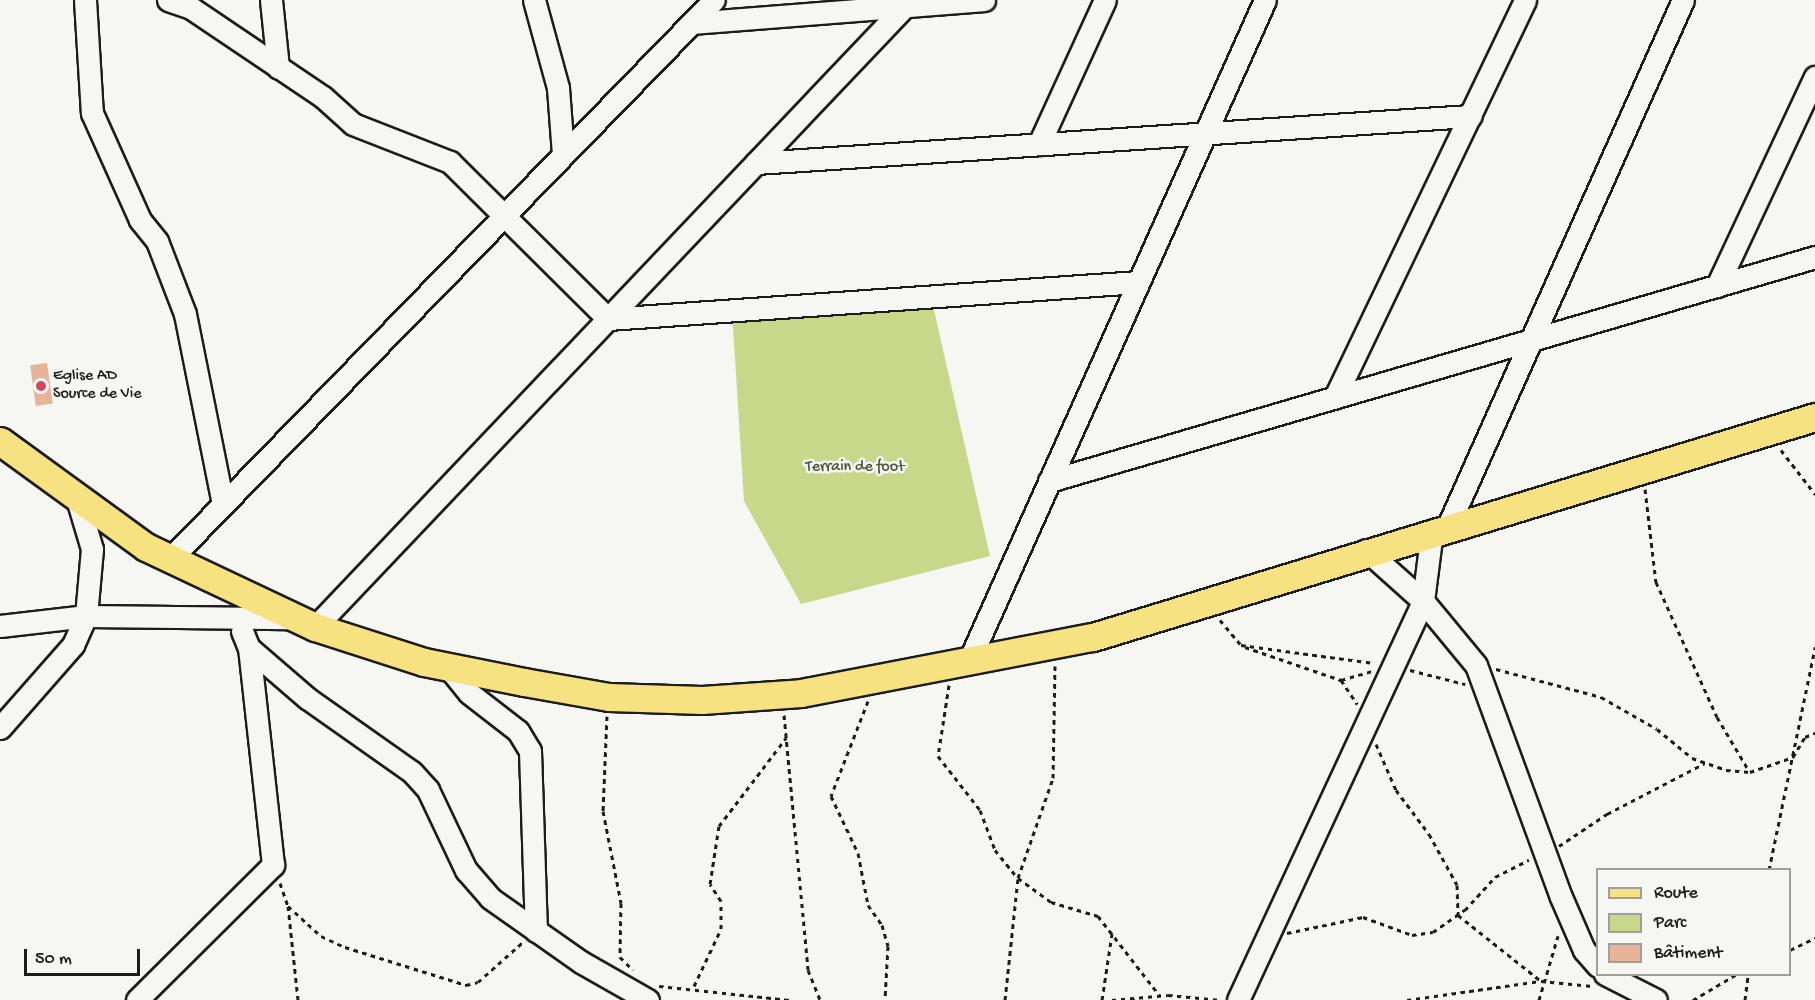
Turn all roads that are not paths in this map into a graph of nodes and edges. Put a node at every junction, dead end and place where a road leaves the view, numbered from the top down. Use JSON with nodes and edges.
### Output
{"nodes":[{"id":1,"x":85,"y":0,"type":"edge"},
{"id":2,"x":168,"y":0,"type":"edge"},
{"id":3,"x":271,"y":0,"type":"edge"},
{"id":4,"x":534,"y":0,"type":"edge"},
{"id":5,"x":714,"y":0,"type":"edge"},
{"id":6,"x":984,"y":0,"type":"edge"},
{"id":7,"x":1105,"y":0,"type":"edge"},
{"id":8,"x":1264,"y":0,"type":"edge"},
{"id":9,"x":1525,"y":0,"type":"edge"},
{"id":10,"x":1683,"y":0,"type":"edge"},
{"id":11,"x":900,"y":3,"type":"edge"},
{"id":12,"x":692,"y":23,"type":"junction"},
{"id":13,"x":278,"y":68,"type":"junction"},
{"id":14,"x":1815,"y":77,"type":"edge"},
{"id":15,"x":1470,"y":116,"type":"junction"},
{"id":16,"x":1205,"y":133,"type":"junction"},
{"id":17,"x":1039,"y":144,"type":"junction"},
{"id":18,"x":563,"y":155,"type":"junction"},
{"id":19,"x":756,"y":163,"type":"junction"},
{"id":20,"x":503,"y":217,"type":"junction"},
{"id":21,"x":1815,"y":257,"type":"edge"},
{"id":22,"x":1138,"y":282,"type":"junction"},
{"id":23,"x":1717,"y":285,"type":"junction"},
{"id":24,"x":608,"y":319,"type":"junction"},
{"id":25,"x":1531,"y":339,"type":"junction"},
{"id":26,"x":1335,"y":397,"type":"junction"},
{"id":27,"x":1815,"y":417,"type":"edge"},
{"id":28,"x":0,"y":441,"type":"edge"},
{"id":29,"x":1050,"y":481,"type":"junction"},
{"id":30,"x":78,"y":502,"type":"junction"},
{"id":31,"x":223,"y":504,"type":"junction"},
{"id":32,"x":1440,"y":529,"type":"junction"},
{"id":33,"x":1366,"y":550,"type":"junction"},
{"id":34,"x":169,"y":560,"type":"junction"},
{"id":35,"x":1423,"y":601,"type":"junction"},
{"id":36,"x":86,"y":615,"type":"junction"},
{"id":37,"x":290,"y":618,"type":"junction"},
{"id":38,"x":0,"y":626,"type":"edge"},
{"id":39,"x":315,"y":627,"type":"junction"},
{"id":40,"x":960,"y":664,"type":"junction"},
{"id":41,"x":448,"y":667,"type":"junction"},
{"id":42,"x":0,"y":728,"type":"edge"},
{"id":43,"x":536,"y":931,"type":"junction"},
{"id":44,"x":1596,"y":963,"type":"edge"},
{"id":45,"x":1605,"y":981,"type":"edge"},
{"id":46,"x":640,"y":988,"type":"edge"},
{"id":47,"x":137,"y":1000,"type":"edge"},
{"id":48,"x":1238,"y":1000,"type":"edge"},
{"id":49,"x":1656,"y":1000,"type":"edge"}],
"edges":[{"from":1,"to":31,"type":"street"},
{"from":2,"to":13,"type":"street"},
{"from":3,"to":13,"type":"street"},
{"from":4,"to":18,"type":"street"},
{"from":5,"to":12,"type":"street"},
{"from":6,"to":11,"type":"street"},
{"from":7,"to":17,"type":"street"},
{"from":8,"to":16,"type":"street"},
{"from":9,"to":15,"type":"street"},
{"from":10,"to":25,"type":"street"},
{"from":11,"to":12,"type":"street"},
{"from":11,"to":19,"type":"street"},
{"from":12,"to":18,"type":"street"},
{"from":13,"to":20,"type":"street"},
{"from":14,"to":23,"type":"street"},
{"from":15,"to":16,"type":"street"},
{"from":15,"to":26,"type":"street"},
{"from":16,"to":17,"type":"street"},
{"from":16,"to":22,"type":"street"},
{"from":17,"to":19,"type":"street"},
{"from":18,"to":20,"type":"street"},
{"from":19,"to":24,"type":"street"},
{"from":20,"to":24,"type":"street"},
{"from":20,"to":31,"type":"street"},
{"from":21,"to":23,"type":"street"},
{"from":22,"to":24,"type":"street"},
{"from":22,"to":29,"type":"street"},
{"from":23,"to":25,"type":"street"},
{"from":24,"to":39,"type":"street"},
{"from":25,"to":26,"type":"street"},
{"from":25,"to":32,"type":"street"},
{"from":26,"to":29,"type":"street"},
{"from":27,"to":32,"type":"main road"},
{"from":28,"to":30,"type":"main road"},
{"from":29,"to":40,"type":"street"},
{"from":30,"to":34,"type":"main road"},
{"from":30,"to":36,"type":"street"},
{"from":31,"to":34,"type":"street"},
{"from":32,"to":33,"type":"main road"},
{"from":32,"to":35,"type":"street"},
{"from":33,"to":35,"type":"street"},
{"from":33,"to":40,"type":"main road"},
{"from":34,"to":37,"type":"main road"},
{"from":35,"to":44,"type":"street"},
{"from":35,"to":48,"type":"street"},
{"from":36,"to":37,"type":"street"},
{"from":36,"to":38,"type":"street"},
{"from":36,"to":42,"type":"street"},
{"from":37,"to":39,"type":"main road"},
{"from":39,"to":41,"type":"main road"},
{"from":40,"to":41,"type":"main road"},
{"from":41,"to":43,"type":"street"},
{"from":43,"to":46,"type":"street"},
{"from":43,"to":47,"type":"street"},
{"from":45,"to":49,"type":"street"}]}
